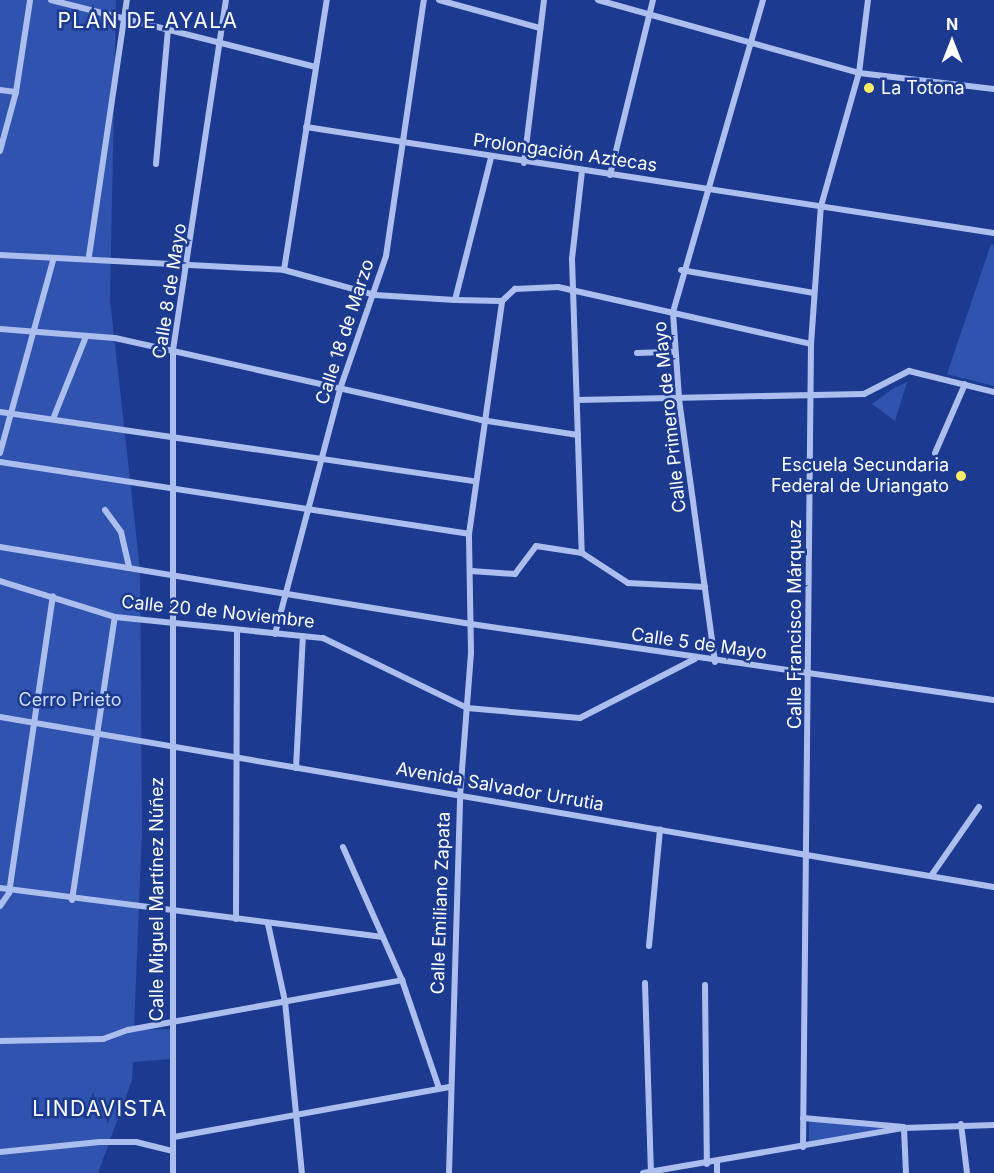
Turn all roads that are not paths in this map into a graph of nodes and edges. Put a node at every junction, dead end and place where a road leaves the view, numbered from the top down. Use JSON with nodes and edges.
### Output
{"nodes":[{"id":1,"x":30,"y":0,"type":"edge"},
{"id":2,"x":51,"y":0,"type":"edge"},
{"id":3,"x":127,"y":0,"type":"edge"},
{"id":4,"x":226,"y":0,"type":"edge"},
{"id":5,"x":327,"y":0,"type":"edge"},
{"id":6,"x":424,"y":0,"type":"edge"},
{"id":7,"x":439,"y":0,"type":"edge"},
{"id":8,"x":544,"y":0,"type":"edge"},
{"id":9,"x":598,"y":0,"type":"edge"},
{"id":10,"x":653,"y":0,"type":"edge"},
{"id":11,"x":763,"y":0,"type":"edge"},
{"id":12,"x":868,"y":0,"type":"edge"},
{"id":13,"x":649,"y":14,"type":"junction"},
{"id":14,"x":125,"y":19,"type":"junction"},
{"id":15,"x":540,"y":28,"type":"junction"},
{"id":16,"x":168,"y":29,"type":"junction"},
{"id":17,"x":220,"y":40,"type":"junction"},
{"id":18,"x":752,"y":44,"type":"junction"},
{"id":19,"x":316,"y":67,"type":"junction"},
{"id":20,"x":859,"y":73,"type":"junction"},
{"id":21,"x":994,"y":89,"type":"edge"},
{"id":22,"x":0,"y":90,"type":"edge"},
{"id":23,"x":16,"y":92,"type":"junction"},
{"id":24,"x":306,"y":127,"type":"junction"},
{"id":25,"x":403,"y":143,"type":"junction"},
{"id":26,"x":0,"y":150,"type":"edge"},
{"id":27,"x":491,"y":159,"type":"junction"},
{"id":28,"x":524,"y":163,"type":"junction"},
{"id":29,"x":156,"y":164,"type":"dead end"},
{"id":30,"x":582,"y":171,"type":"junction"},
{"id":31,"x":610,"y":175,"type":"junction"},
{"id":32,"x":705,"y":189,"type":"junction"},
{"id":33,"x":821,"y":206,"type":"junction"},
{"id":34,"x":994,"y":233,"type":"edge"},
{"id":35,"x":0,"y":255,"type":"edge"},
{"id":36,"x":89,"y":256,"type":"junction"},
{"id":37,"x":53,"y":260,"type":"junction"},
{"id":38,"x":190,"y":262,"type":"junction"},
{"id":39,"x":284,"y":270,"type":"junction"},
{"id":40,"x":681,"y":270,"type":"junction"},
{"id":41,"x":573,"y":291,"type":"junction"},
{"id":42,"x":814,"y":292,"type":"junction"},
{"id":43,"x":375,"y":295,"type":"junction"},
{"id":44,"x":455,"y":300,"type":"junction"},
{"id":45,"x":502,"y":301,"type":"junction"},
{"id":46,"x":673,"y":312,"type":"junction"},
{"id":47,"x":0,"y":329,"type":"edge"},
{"id":48,"x":33,"y":334,"type":"junction"},
{"id":49,"x":85,"y":339,"type":"junction"},
{"id":50,"x":811,"y":344,"type":"junction"},
{"id":51,"x":173,"y":350,"type":"junction"},
{"id":52,"x":675,"y":352,"type":"junction"},
{"id":53,"x":637,"y":353,"type":"dead end"},
{"id":54,"x":965,"y":384,"type":"junction"},
{"id":55,"x":340,"y":389,"type":"junction"},
{"id":56,"x":811,"y":392,"type":"junction"},
{"id":57,"x":994,"y":392,"type":"edge"},
{"id":58,"x":679,"y":398,"type":"junction"},
{"id":59,"x":576,"y":400,"type":"junction"},
{"id":60,"x":0,"y":412,"type":"edge"},
{"id":61,"x":11,"y":414,"type":"junction"},
{"id":62,"x":53,"y":419,"type":"junction"},
{"id":63,"x":481,"y":420,"type":"junction"},
{"id":64,"x":172,"y":435,"type":"junction"},
{"id":65,"x":578,"y":435,"type":"junction"},
{"id":66,"x":0,"y":453,"type":"edge"},
{"id":67,"x":935,"y":453,"type":"dead end"},
{"id":68,"x":322,"y":457,"type":"junction"},
{"id":69,"x":0,"y":462,"type":"edge"},
{"id":70,"x":472,"y":481,"type":"junction"},
{"id":71,"x":172,"y":489,"type":"junction"},
{"id":72,"x":308,"y":509,"type":"junction"},
{"id":73,"x":105,"y":510,"type":"dead end"},
{"id":74,"x":469,"y":534,"type":"junction"},
{"id":75,"x":0,"y":547,"type":"edge"},
{"id":76,"x":582,"y":553,"type":"junction"},
{"id":77,"x":129,"y":567,"type":"junction"},
{"id":78,"x":471,"y":571,"type":"junction"},
{"id":79,"x":171,"y":574,"type":"junction"},
{"id":80,"x":0,"y":581,"type":"edge"},
{"id":81,"x":705,"y":587,"type":"junction"},
{"id":82,"x":285,"y":592,"type":"junction"},
{"id":83,"x":52,"y":596,"type":"junction"},
{"id":84,"x":115,"y":617,"type":"junction"},
{"id":85,"x":471,"y":624,"type":"junction"},
{"id":86,"x":171,"y":625,"type":"junction"},
{"id":87,"x":237,"y":631,"type":"junction"},
{"id":88,"x":275,"y":634,"type":"junction"},
{"id":89,"x":303,"y":636,"type":"junction"},
{"id":90,"x":695,"y":659,"type":"junction"},
{"id":91,"x":716,"y":662,"type":"junction"},
{"id":92,"x":810,"y":675,"type":"junction"},
{"id":93,"x":994,"y":700,"type":"edge"},
{"id":94,"x":466,"y":708,"type":"junction"},
{"id":95,"x":0,"y":717,"type":"edge"},
{"id":96,"x":34,"y":723,"type":"junction"},
{"id":97,"x":101,"y":734,"type":"junction"},
{"id":98,"x":171,"y":746,"type":"junction"},
{"id":99,"x":238,"y":758,"type":"junction"},
{"id":100,"x":297,"y":768,"type":"junction"},
{"id":101,"x":460,"y":796,"type":"junction"},
{"id":102,"x":979,"y":807,"type":"dead end"},
{"id":103,"x":660,"y":830,"type":"junction"},
{"id":104,"x":343,"y":847,"type":"dead end"},
{"id":105,"x":806,"y":855,"type":"junction"},
{"id":106,"x":931,"y":876,"type":"junction"},
{"id":107,"x":994,"y":887,"type":"edge"},
{"id":108,"x":0,"y":888,"type":"edge"},
{"id":109,"x":9,"y":893,"type":"junction"},
{"id":110,"x":72,"y":900,"type":"junction"},
{"id":111,"x":0,"y":906,"type":"edge"},
{"id":112,"x":171,"y":913,"type":"junction"},
{"id":113,"x":236,"y":919,"type":"junction"},
{"id":114,"x":268,"y":924,"type":"junction"},
{"id":115,"x":383,"y":937,"type":"junction"},
{"id":116,"x":649,"y":946,"type":"dead end"},
{"id":117,"x":402,"y":980,"type":"junction"},
{"id":118,"x":645,"y":983,"type":"dead end"},
{"id":119,"x":705,"y":985,"type":"dead end"},
{"id":120,"x":285,"y":1001,"type":"junction"},
{"id":121,"x":173,"y":1025,"type":"junction"},
{"id":122,"x":0,"y":1041,"type":"edge"},
{"id":123,"x":449,"y":1087,"type":"junction"},
{"id":124,"x":439,"y":1088,"type":"junction"},
{"id":125,"x":297,"y":1115,"type":"junction"},
{"id":126,"x":803,"y":1118,"type":"junction"},
{"id":127,"x":961,"y":1124,"type":"junction"},
{"id":128,"x":994,"y":1125,"type":"edge"},
{"id":129,"x":904,"y":1128,"type":"junction"},
{"id":130,"x":174,"y":1137,"type":"junction"},
{"id":131,"x":803,"y":1147,"type":"junction"},
{"id":132,"x":173,"y":1151,"type":"junction"},
{"id":133,"x":0,"y":1152,"type":"edge"},
{"id":134,"x":717,"y":1162,"type":"junction"},
{"id":135,"x":706,"y":1164,"type":"junction"},
{"id":136,"x":651,"y":1172,"type":"edge"},
{"id":137,"x":173,"y":1173,"type":"edge"},
{"id":138,"x":302,"y":1173,"type":"edge"},
{"id":139,"x":449,"y":1173,"type":"edge"},
{"id":140,"x":643,"y":1173,"type":"edge"},
{"id":141,"x":717,"y":1173,"type":"edge"},
{"id":142,"x":906,"y":1173,"type":"edge"},
{"id":143,"x":967,"y":1173,"type":"edge"}],
"edges":[{"from":1,"to":23,"type":"street"},
{"from":2,"to":14,"type":"street"},
{"from":3,"to":14,"type":"street"},
{"from":4,"to":17,"type":"street","name":"Calle 8 de Mayo"},
{"from":5,"to":19,"type":"street"},
{"from":6,"to":25,"type":"street","name":"Calle 18 de Marzo"},
{"from":7,"to":15,"type":"street"},
{"from":8,"to":15,"type":"street"},
{"from":9,"to":13,"type":"street"},
{"from":10,"to":13,"type":"street"},
{"from":11,"to":18,"type":"street","name":"Calle Primero de Mayo"},
{"from":12,"to":20,"type":"street","name":"Calle Francisco Márquez"},
{"from":13,"to":18,"type":"street"},
{"from":13,"to":31,"type":"street"},
{"from":14,"to":16,"type":"street"},
{"from":14,"to":36,"type":"street"},
{"from":15,"to":28,"type":"street"},
{"from":16,"to":17,"type":"street"},
{"from":16,"to":29,"type":"street"},
{"from":17,"to":19,"type":"street"},
{"from":17,"to":38,"type":"street","name":"Calle 8 de Mayo"},
{"from":18,"to":20,"type":"street"},
{"from":18,"to":32,"type":"street","name":"Calle Primero de Mayo"},
{"from":19,"to":24,"type":"street"},
{"from":20,"to":21,"type":"street"},
{"from":20,"to":33,"type":"street","name":"Calle Francisco Márquez"},
{"from":22,"to":23,"type":"street"},
{"from":23,"to":26,"type":"street"},
{"from":24,"to":25,"type":"street","name":"Prolongación Aztecas"},
{"from":24,"to":39,"type":"street"},
{"from":25,"to":27,"type":"street","name":"Prolongación Aztecas"},
{"from":25,"to":43,"type":"street","name":"Calle 18 de Marzo"},
{"from":27,"to":28,"type":"street","name":"Prolongación Aztecas"},
{"from":27,"to":44,"type":"street"},
{"from":28,"to":30,"type":"street","name":"Prolongación Aztecas"},
{"from":30,"to":31,"type":"street","name":"Prolongación Aztecas"},
{"from":30,"to":41,"type":"street"},
{"from":31,"to":32,"type":"street","name":"Prolongación Aztecas"},
{"from":32,"to":33,"type":"street","name":"Prolongación Aztecas"},
{"from":32,"to":40,"type":"street","name":"Calle Primero de Mayo"},
{"from":33,"to":34,"type":"street","name":"Prolongación Aztecas"},
{"from":33,"to":42,"type":"street","name":"Calle Francisco Márquez"},
{"from":35,"to":37,"type":"street"},
{"from":36,"to":37,"type":"street"},
{"from":36,"to":38,"type":"street"},
{"from":37,"to":48,"type":"street"},
{"from":38,"to":39,"type":"street"},
{"from":38,"to":51,"type":"street","name":"Calle 8 de Mayo"},
{"from":39,"to":43,"type":"street"},
{"from":40,"to":42,"type":"street"},
{"from":40,"to":46,"type":"street","name":"Calle Primero de Mayo"},
{"from":41,"to":45,"type":"street"},
{"from":41,"to":46,"type":"street"},
{"from":41,"to":59,"type":"street"},
{"from":42,"to":50,"type":"street","name":"Calle Francisco Márquez"},
{"from":43,"to":44,"type":"street"},
{"from":43,"to":55,"type":"street","name":"Calle 18 de Marzo"},
{"from":44,"to":45,"type":"street"},
{"from":45,"to":63,"type":"street","name":"Calle Emiliano Zapata"},
{"from":46,"to":50,"type":"street"},
{"from":46,"to":52,"type":"street","name":"Calle Primero de Mayo"},
{"from":47,"to":48,"type":"street"},
{"from":48,"to":49,"type":"street"},
{"from":48,"to":61,"type":"street"},
{"from":49,"to":51,"type":"street"},
{"from":49,"to":62,"type":"street"},
{"from":50,"to":56,"type":"street","name":"Calle Francisco Márquez"},
{"from":51,"to":55,"type":"street"},
{"from":51,"to":64,"type":"street","name":"Calle 8 de Mayo"},
{"from":52,"to":53,"type":"street"},
{"from":52,"to":58,"type":"street","name":"Calle Primero de Mayo"},
{"from":54,"to":56,"type":"street"},
{"from":54,"to":57,"type":"street"},
{"from":54,"to":67,"type":"street"},
{"from":55,"to":63,"type":"street"},
{"from":55,"to":68,"type":"street","name":"Calle 18 de Marzo"},
{"from":56,"to":58,"type":"street"},
{"from":56,"to":92,"type":"street","name":"Calle Francisco Márquez"},
{"from":58,"to":59,"type":"street"},
{"from":58,"to":81,"type":"street","name":"Calle Primero de Mayo"},
{"from":59,"to":65,"type":"street"},
{"from":60,"to":61,"type":"street"},
{"from":61,"to":62,"type":"street"},
{"from":61,"to":66,"type":"street"},
{"from":62,"to":64,"type":"street"},
{"from":63,"to":65,"type":"street"},
{"from":63,"to":70,"type":"street","name":"Calle Emiliano Zapata"},
{"from":64,"to":68,"type":"street"},
{"from":64,"to":71,"type":"street","name":"Calle 8 de Mayo"},
{"from":65,"to":76,"type":"street"},
{"from":68,"to":70,"type":"street"},
{"from":68,"to":72,"type":"street","name":"Calle 18 de Marzo"},
{"from":69,"to":71,"type":"street"},
{"from":70,"to":74,"type":"street","name":"Calle Emiliano Zapata"},
{"from":71,"to":72,"type":"street"},
{"from":71,"to":79,"type":"street","name":"Calle 8 de Mayo"},
{"from":72,"to":74,"type":"street"},
{"from":72,"to":82,"type":"street","name":"Calle 18 de Marzo"},
{"from":73,"to":77,"type":"street"},
{"from":74,"to":78,"type":"street","name":"Calle Emiliano Zapata"},
{"from":75,"to":77,"type":"street","name":"Calle 5 de Mayo"},
{"from":76,"to":78,"type":"street"},
{"from":76,"to":81,"type":"street"},
{"from":77,"to":79,"type":"street","name":"Calle 5 de Mayo"},
{"from":78,"to":85,"type":"street","name":"Calle Emiliano Zapata"},
{"from":79,"to":82,"type":"street","name":"Calle 5 de Mayo"},
{"from":79,"to":86,"type":"street","name":"Calle 8 de Mayo"},
{"from":80,"to":83,"type":"street","name":"Calle 20 de Noviembre"},
{"from":81,"to":91,"type":"street","name":"Calle Primero de Mayo"},
{"from":82,"to":85,"type":"street","name":"Calle 5 de Mayo"},
{"from":82,"to":88,"type":"street","name":"Calle 18 de Marzo"},
{"from":83,"to":84,"type":"street","name":"Calle 20 de Noviembre"},
{"from":83,"to":96,"type":"street"},
{"from":84,"to":86,"type":"street","name":"Calle 20 de Noviembre"},
{"from":84,"to":97,"type":"street"},
{"from":85,"to":90,"type":"street","name":"Calle 5 de Mayo"},
{"from":85,"to":94,"type":"street","name":"Calle Emiliano Zapata"},
{"from":86,"to":87,"type":"street","name":"Calle 20 de Noviembre"},
{"from":86,"to":98,"type":"street","name":"Calle Miguel Martínez Núñez"},
{"from":87,"to":88,"type":"street","name":"Calle 20 de Noviembre"},
{"from":87,"to":99,"type":"street"},
{"from":88,"to":89,"type":"street","name":"Calle 20 de Noviembre"},
{"from":89,"to":94,"type":"street","name":"Calle 20 de Noviembre"},
{"from":89,"to":100,"type":"street"},
{"from":90,"to":91,"type":"street","name":"Calle 5 de Mayo"},
{"from":90,"to":94,"type":"street","name":"Calle 20 de Noviembre"},
{"from":91,"to":92,"type":"street","name":"Calle 5 de Mayo"},
{"from":92,"to":93,"type":"street","name":"Calle 5 de Mayo"},
{"from":92,"to":105,"type":"street","name":"Calle Francisco Márquez"},
{"from":94,"to":101,"type":"street","name":"Calle Emiliano Zapata"},
{"from":95,"to":96,"type":"street","name":"Avenida Salvador Urrutia"},
{"from":96,"to":97,"type":"street","name":"Avenida Salvador Urrutia"},
{"from":96,"to":109,"type":"street"},
{"from":97,"to":98,"type":"street","name":"Avenida Salvador Urrutia"},
{"from":97,"to":110,"type":"street"},
{"from":98,"to":99,"type":"street","name":"Avenida Salvador Urrutia"},
{"from":98,"to":112,"type":"street","name":"Calle Miguel Martínez Núñez"},
{"from":99,"to":100,"type":"street","name":"Avenida Salvador Urrutia"},
{"from":99,"to":113,"type":"street"},
{"from":100,"to":101,"type":"street","name":"Avenida Salvador Urrutia"},
{"from":101,"to":103,"type":"street","name":"Avenida Salvador Urrutia"},
{"from":101,"to":123,"type":"street","name":"Calle Emiliano Zapata"},
{"from":102,"to":106,"type":"street"},
{"from":103,"to":105,"type":"street","name":"Avenida Salvador Urrutia"},
{"from":103,"to":116,"type":"street"},
{"from":104,"to":115,"type":"street"},
{"from":105,"to":106,"type":"street","name":"Avenida Salvador Urrutia"},
{"from":105,"to":126,"type":"street","name":"Calle Francisco Márquez"},
{"from":106,"to":107,"type":"street","name":"Avenida Salvador Urrutia"},
{"from":108,"to":109,"type":"street"},
{"from":109,"to":110,"type":"street"},
{"from":109,"to":111,"type":"street"},
{"from":110,"to":112,"type":"street"},
{"from":112,"to":113,"type":"street"},
{"from":112,"to":121,"type":"street","name":"Calle Miguel Martínez Núñez"},
{"from":113,"to":114,"type":"street"},
{"from":114,"to":115,"type":"street"},
{"from":114,"to":120,"type":"street"},
{"from":115,"to":117,"type":"street"},
{"from":117,"to":120,"type":"street"},
{"from":117,"to":124,"type":"street"},
{"from":118,"to":136,"type":"street"},
{"from":119,"to":135,"type":"street"},
{"from":120,"to":121,"type":"street"},
{"from":120,"to":125,"type":"street"},
{"from":121,"to":122,"type":"street"},
{"from":121,"to":130,"type":"street","name":"Calle Miguel Martínez Núñez"},
{"from":123,"to":124,"type":"street"},
{"from":123,"to":139,"type":"street","name":"Calle Emiliano Zapata"},
{"from":124,"to":125,"type":"street"},
{"from":125,"to":130,"type":"street"},
{"from":125,"to":138,"type":"street"},
{"from":126,"to":129,"type":"street"},
{"from":126,"to":131,"type":"street","name":"Calle Francisco Márquez"},
{"from":127,"to":128,"type":"street"},
{"from":127,"to":129,"type":"street"},
{"from":127,"to":143,"type":"street"},
{"from":129,"to":131,"type":"street"},
{"from":129,"to":142,"type":"street"},
{"from":130,"to":132,"type":"street","name":"Calle Miguel Martínez Núñez"},
{"from":131,"to":134,"type":"street"},
{"from":132,"to":133,"type":"street"},
{"from":132,"to":137,"type":"street","name":"Calle Miguel Martínez Núñez"},
{"from":134,"to":135,"type":"street"},
{"from":134,"to":141,"type":"street"},
{"from":135,"to":136,"type":"street"},
{"from":136,"to":140,"type":"street"}]}
